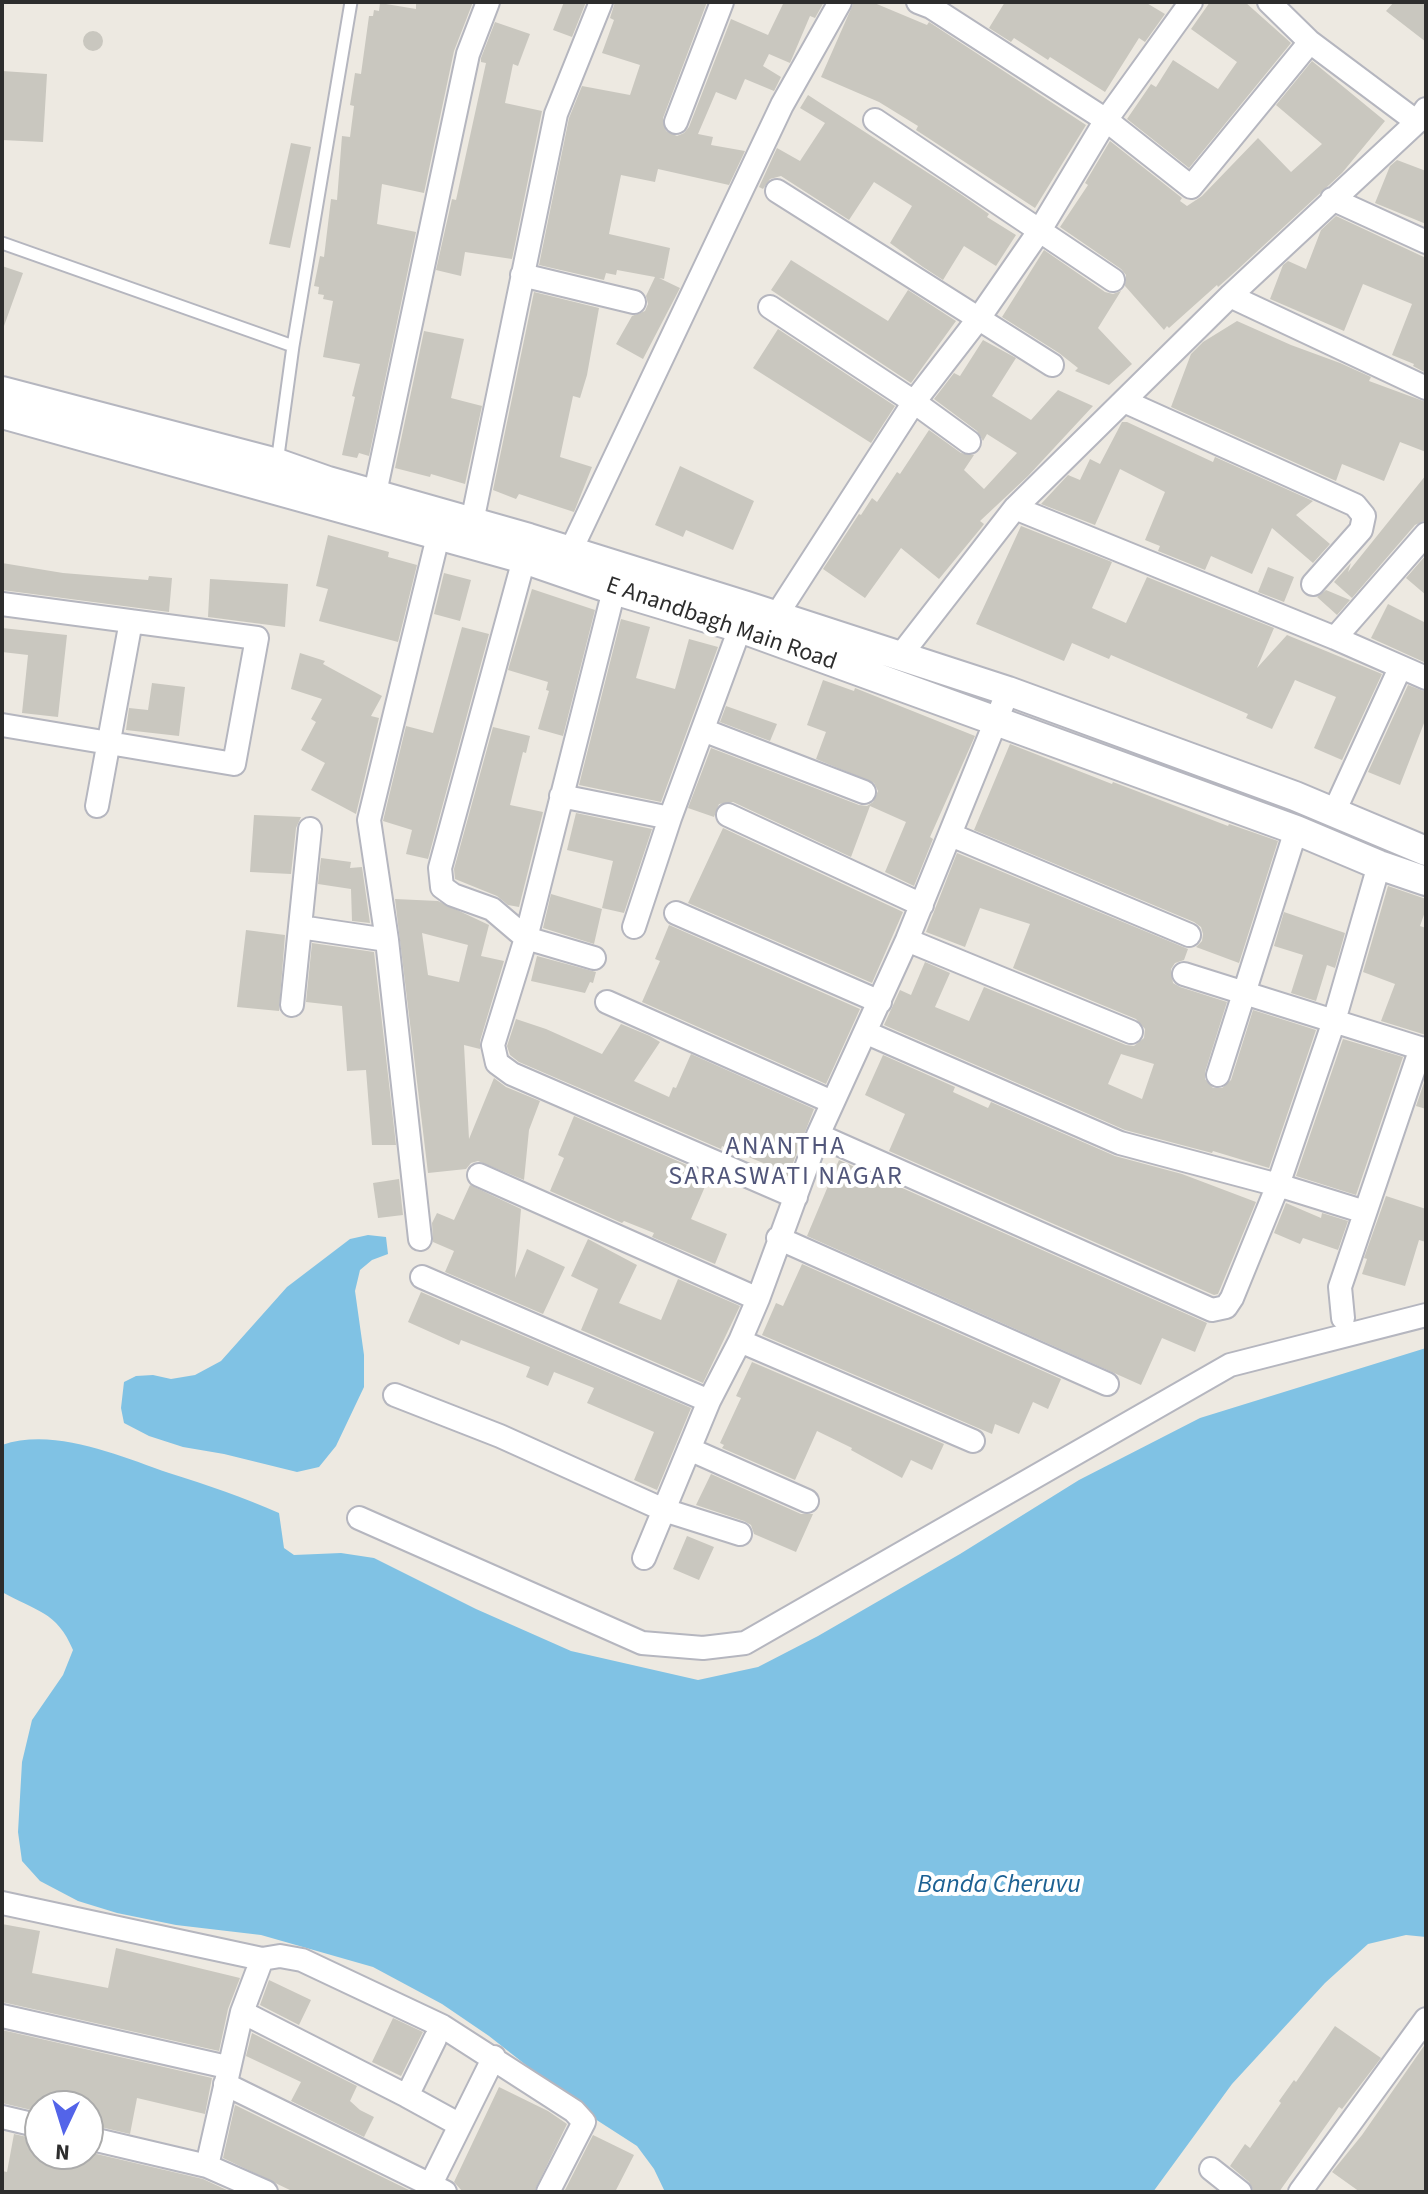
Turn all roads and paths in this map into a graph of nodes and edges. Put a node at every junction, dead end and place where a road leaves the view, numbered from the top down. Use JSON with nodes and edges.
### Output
{"nodes":[{"id":1,"x":351,"y":2,"type":"edge"},
{"id":2,"x":488,"y":2,"type":"edge"},
{"id":3,"x":601,"y":2,"type":"edge"},
{"id":4,"x":722,"y":2,"type":"edge"},
{"id":5,"x":840,"y":2,"type":"edge"},
{"id":6,"x":1269,"y":2,"type":"edge"},
{"id":7,"x":927,"y":4,"type":"edge"},
{"id":8,"x":1181,"y":6,"type":"edge"},
{"id":9,"x":1310,"y":42,"type":"junction"},
{"id":10,"x":1421,"y":115,"type":"edge"},
{"id":11,"x":875,"y":120,"type":"dead end"},
{"id":12,"x":1106,"y":120,"type":"junction"},
{"id":13,"x":676,"y":122,"type":"dead end"},
{"id":14,"x":777,"y":191,"type":"dead end"},
{"id":15,"x":1332,"y":199,"type":"junction"},
{"id":16,"x":1040,"y":230,"type":"junction"},
{"id":17,"x":1426,"y":242,"type":"edge"},
{"id":18,"x":2,"y":243,"type":"edge"},
{"id":19,"x":522,"y":275,"type":"junction"},
{"id":20,"x":1113,"y":280,"type":"dead end"},
{"id":21,"x":1230,"y":296,"type":"junction"},
{"id":22,"x":634,"y":302,"type":"dead end"},
{"id":23,"x":770,"y":307,"type":"dead end"},
{"id":24,"x":979,"y":318,"type":"junction"},
{"id":25,"x":293,"y":346,"type":"junction"},
{"id":26,"x":1052,"y":365,"type":"dead end"},
{"id":27,"x":1426,"y":388,"type":"edge"},
{"id":28,"x":2,"y":391,"type":"edge"},
{"id":29,"x":914,"y":402,"type":"junction"},
{"id":30,"x":1126,"y":402,"type":"junction"},
{"id":31,"x":2,"y":414,"type":"edge"},
{"id":32,"x":969,"y":442,"type":"dead end"},
{"id":33,"x":277,"y":463,"type":"junction"},
{"id":34,"x":375,"y":493,"type":"junction"},
{"id":35,"x":1015,"y":508,"type":"junction"},
{"id":36,"x":472,"y":522,"type":"junction"},
{"id":37,"x":440,"y":524,"type":"junction"},
{"id":38,"x":1426,"y":534,"type":"edge"},
{"id":39,"x":570,"y":552,"type":"junction"},
{"id":40,"x":524,"y":559,"type":"junction"},
{"id":41,"x":1313,"y":584,"type":"dead end"},
{"id":42,"x":614,"y":590,"type":"junction"},
{"id":43,"x":2,"y":604,"type":"edge"},
{"id":44,"x":131,"y":621,"type":"junction"},
{"id":45,"x":772,"y":627,"type":"junction"},
{"id":46,"x":740,"y":628,"type":"junction"},
{"id":47,"x":1335,"y":638,"type":"junction"},
{"id":48,"x":900,"y":656,"type":"junction"},
{"id":49,"x":1400,"y":668,"type":"junction"},
{"id":50,"x":1426,"y":678,"type":"edge"},
{"id":51,"x":1008,"y":691,"type":"junction"},
{"id":52,"x":997,"y":721,"type":"junction"},
{"id":53,"x":2,"y":725,"type":"edge"},
{"id":54,"x":703,"y":730,"type":"junction"},
{"id":55,"x":109,"y":744,"type":"junction"},
{"id":56,"x":864,"y":792,"type":"dead end"},
{"id":57,"x":561,"y":796,"type":"junction"},
{"id":58,"x":97,"y":806,"type":"dead end"},
{"id":59,"x":1334,"y":812,"type":"junction"},
{"id":60,"x":728,"y":815,"type":"dead end"},
{"id":61,"x":670,"y":818,"type":"junction"},
{"id":62,"x":310,"y":829,"type":"dead end"},
{"id":63,"x":1296,"y":830,"type":"junction"},
{"id":64,"x":951,"y":835,"type":"junction"},
{"id":65,"x":1426,"y":851,"type":"edge"},
{"id":66,"x":1379,"y":865,"type":"junction"},
{"id":67,"x":1426,"y":881,"type":"edge"},
{"id":68,"x":922,"y":905,"type":"junction"},
{"id":69,"x":676,"y":913,"type":"dead end"},
{"id":70,"x":300,"y":927,"type":"junction"},
{"id":71,"x":634,"y":927,"type":"dead end"},
{"id":72,"x":1189,"y":935,"type":"dead end"},
{"id":73,"x":526,"y":938,"type":"junction"},
{"id":74,"x":387,"y":940,"type":"junction"},
{"id":75,"x":907,"y":940,"type":"junction"},
{"id":76,"x":594,"y":958,"type":"dead end"},
{"id":77,"x":1184,"y":974,"type":"dead end"},
{"id":78,"x":1243,"y":992,"type":"junction"},
{"id":79,"x":607,"y":1002,"type":"dead end"},
{"id":80,"x":880,"y":1002,"type":"junction"},
{"id":81,"x":292,"y":1005,"type":"dead end"},
{"id":82,"x":1334,"y":1021,"type":"junction"},
{"id":83,"x":1131,"y":1032,"type":"dead end"},
{"id":84,"x":867,"y":1033,"type":"junction"},
{"id":85,"x":1423,"y":1049,"type":"edge"},
{"id":86,"x":1218,"y":1075,"type":"dead end"},
{"id":87,"x":832,"y":1102,"type":"junction"},
{"id":88,"x":818,"y":1135,"type":"junction"},
{"id":89,"x":479,"y":1175,"type":"dead end"},
{"id":90,"x":1278,"y":1185,"type":"junction"},
{"id":91,"x":796,"y":1197,"type":"junction"},
{"id":92,"x":1365,"y":1212,"type":"junction"},
{"id":93,"x":778,"y":1238,"type":"junction"},
{"id":94,"x":420,"y":1239,"type":"dead end"},
{"id":95,"x":422,"y":1277,"type":"dead end"},
{"id":96,"x":758,"y":1299,"type":"junction"},
{"id":97,"x":1426,"y":1315,"type":"edge"},
{"id":98,"x":1343,"y":1318,"type":"dead end"},
{"id":99,"x":740,"y":1341,"type":"junction"},
{"id":100,"x":1107,"y":1384,"type":"dead end"},
{"id":101,"x":395,"y":1395,"type":"dead end"},
{"id":102,"x":709,"y":1401,"type":"junction"},
{"id":103,"x":973,"y":1441,"type":"dead end"},
{"id":104,"x":689,"y":1449,"type":"junction"},
{"id":105,"x":807,"y":1501,"type":"dead end"},
{"id":106,"x":664,"y":1510,"type":"junction"},
{"id":107,"x":359,"y":1518,"type":"dead end"},
{"id":108,"x":740,"y":1534,"type":"dead end"},
{"id":109,"x":644,"y":1558,"type":"dead end"},
{"id":110,"x":2,"y":1903,"type":"edge"},
{"id":111,"x":262,"y":1959,"type":"junction"},
{"id":112,"x":242,"y":2012,"type":"junction"},
{"id":113,"x":2,"y":2016,"type":"edge"},
{"id":114,"x":1426,"y":2019,"type":"edge"},
{"id":115,"x":435,"y":2039,"type":"dead end"},
{"id":116,"x":494,"y":2057,"type":"junction"},
{"id":117,"x":226,"y":2075,"type":"junction"},
{"id":118,"x":407,"y":2096,"type":"junction"},
{"id":119,"x":2,"y":2117,"type":"edge"},
{"id":120,"x":24,"y":2122,"type":"edge"},
{"id":121,"x":460,"y":2125,"type":"junction"},
{"id":122,"x":104,"y":2142,"type":"edge"},
{"id":123,"x":207,"y":2166,"type":"junction"},
{"id":124,"x":1211,"y":2169,"type":"dead end"},
{"id":125,"x":434,"y":2190,"type":"edge"},
{"id":126,"x":266,"y":2192,"type":"edge"},
{"id":127,"x":548,"y":2192,"type":"edge"},
{"id":128,"x":1240,"y":2192,"type":"edge"},
{"id":129,"x":1300,"y":2192,"type":"edge"}],
"edges":[{"from":1,"to":25,"type":"lane"},
{"from":2,"to":34,"type":"street"},
{"from":3,"to":19,"type":"street"},
{"from":4,"to":13,"type":"street"},
{"from":5,"to":39,"type":"street"},
{"from":6,"to":9,"type":"street"},
{"from":7,"to":12,"type":"street"},
{"from":8,"to":12,"type":"street"},
{"from":9,"to":10,"type":"street"},
{"from":9,"to":12,"type":"street"},
{"from":10,"to":15,"type":"street"},
{"from":11,"to":16,"type":"street"},
{"from":12,"to":16,"type":"street"},
{"from":14,"to":24,"type":"street"},
{"from":15,"to":17,"type":"street"},
{"from":15,"to":21,"type":"street"},
{"from":16,"to":20,"type":"street"},
{"from":16,"to":24,"type":"street"},
{"from":18,"to":25,"type":"lane"},
{"from":19,"to":22,"type":"street"},
{"from":19,"to":36,"type":"street"},
{"from":21,"to":27,"type":"street"},
{"from":21,"to":30,"type":"street"},
{"from":23,"to":29,"type":"street"},
{"from":24,"to":26,"type":"street"},
{"from":24,"to":29,"type":"street"},
{"from":25,"to":33,"type":"lane"},
{"from":28,"to":33,"type":"street","name":"E Anandbagh Main Road"},
{"from":29,"to":32,"type":"street"},
{"from":29,"to":45,"type":"street"},
{"from":30,"to":35,"type":"street"},
{"from":30,"to":41,"type":"street"},
{"from":31,"to":37,"type":"street","name":"E Anandbagh Main Road"},
{"from":33,"to":34,"type":"street","name":"E Anandbagh Main Road"},
{"from":34,"to":37,"type":"street","name":"E Anandbagh Main Road"},
{"from":35,"to":47,"type":"street"},
{"from":35,"to":48,"type":"street"},
{"from":36,"to":37,"type":"street","name":"E Anandbagh Main Road"},
{"from":36,"to":39,"type":"street","name":"E Anandbagh Main Road"},
{"from":37,"to":40,"type":"street","name":"E Anandbagh Main Road"},
{"from":37,"to":74,"type":"street"},
{"from":38,"to":47,"type":"street"},
{"from":39,"to":45,"type":"street","name":"E Anandbagh Main Road"},
{"from":40,"to":42,"type":"street","name":"E Anandbagh Main Road"},
{"from":40,"to":73,"type":"street"},
{"from":42,"to":46,"type":"street","name":"E Anandbagh Main Road"},
{"from":42,"to":57,"type":"street"},
{"from":43,"to":44,"type":"street"},
{"from":44,"to":55,"type":"street"},
{"from":44,"to":55,"type":"street"},
{"from":45,"to":46,"type":"street","name":"E Anandbagh Main Road"},
{"from":45,"to":48,"type":"street","name":"E Anandbagh Main Road"},
{"from":45,"to":52,"type":"street","name":"E Anandbagh Main Road"},
{"from":46,"to":54,"type":"street"},
{"from":47,"to":49,"type":"street"},
{"from":48,"to":51,"type":"street","name":"E Anandbagh Main Road"},
{"from":49,"to":50,"type":"street"},
{"from":49,"to":59,"type":"street"},
{"from":51,"to":52,"type":"street"},
{"from":51,"to":59,"type":"street","name":"E Anandbagh Main Road"},
{"from":52,"to":63,"type":"street","name":"E Anandbagh Main Road"},
{"from":52,"to":64,"type":"street"},
{"from":53,"to":55,"type":"street"},
{"from":54,"to":56,"type":"street"},
{"from":54,"to":61,"type":"street"},
{"from":55,"to":58,"type":"street"},
{"from":57,"to":61,"type":"street"},
{"from":57,"to":73,"type":"street"},
{"from":59,"to":65,"type":"street","name":"E Anandbagh Main Road"},
{"from":60,"to":68,"type":"street"},
{"from":61,"to":71,"type":"street"},
{"from":62,"to":70,"type":"street"},
{"from":63,"to":66,"type":"street","name":"E Anandbagh Main Road"},
{"from":63,"to":78,"type":"street"},
{"from":64,"to":68,"type":"street"},
{"from":64,"to":72,"type":"street"},
{"from":66,"to":67,"type":"street","name":"E Anandbagh Main Road"},
{"from":66,"to":82,"type":"street"},
{"from":68,"to":75,"type":"street"},
{"from":69,"to":80,"type":"street"},
{"from":70,"to":74,"type":"street"},
{"from":70,"to":81,"type":"street"},
{"from":73,"to":76,"type":"street"},
{"from":73,"to":91,"type":"street"},
{"from":74,"to":94,"type":"street"},
{"from":75,"to":80,"type":"street"},
{"from":75,"to":83,"type":"street"},
{"from":77,"to":78,"type":"street"},
{"from":78,"to":82,"type":"street"},
{"from":78,"to":86,"type":"street"},
{"from":79,"to":87,"type":"street"},
{"from":80,"to":84,"type":"street"},
{"from":82,"to":85,"type":"street"},
{"from":82,"to":90,"type":"street"},
{"from":84,"to":87,"type":"street"},
{"from":84,"to":90,"type":"street"},
{"from":85,"to":92,"type":"street"},
{"from":87,"to":88,"type":"street"},
{"from":88,"to":90,"type":"street"},
{"from":88,"to":91,"type":"street"},
{"from":89,"to":96,"type":"street"},
{"from":90,"to":92,"type":"street"},
{"from":91,"to":93,"type":"street"},
{"from":92,"to":98,"type":"street"},
{"from":93,"to":96,"type":"street"},
{"from":93,"to":100,"type":"street"},
{"from":95,"to":102,"type":"street"},
{"from":96,"to":99,"type":"street"},
{"from":97,"to":107,"type":"street"},
{"from":99,"to":102,"type":"street"},
{"from":99,"to":103,"type":"street"},
{"from":101,"to":106,"type":"street"},
{"from":102,"to":104,"type":"street"},
{"from":104,"to":105,"type":"street"},
{"from":104,"to":106,"type":"street"},
{"from":106,"to":108,"type":"street"},
{"from":106,"to":109,"type":"street"},
{"from":110,"to":111,"type":"street"},
{"from":111,"to":112,"type":"street"},
{"from":111,"to":116,"type":"street"},
{"from":112,"to":117,"type":"street"},
{"from":112,"to":118,"type":"street"},
{"from":113,"to":117,"type":"street"},
{"from":114,"to":129,"type":"street"},
{"from":115,"to":118,"type":"street"},
{"from":116,"to":121,"type":"street"},
{"from":116,"to":127,"type":"street"},
{"from":117,"to":123,"type":"street"},
{"from":117,"to":125,"type":"street"},
{"from":118,"to":121,"type":"street"},
{"from":119,"to":120,"type":"street"},
{"from":121,"to":125,"type":"street"},
{"from":122,"to":123,"type":"street"},
{"from":123,"to":126,"type":"street"},
{"from":124,"to":128,"type":"street"}]}
